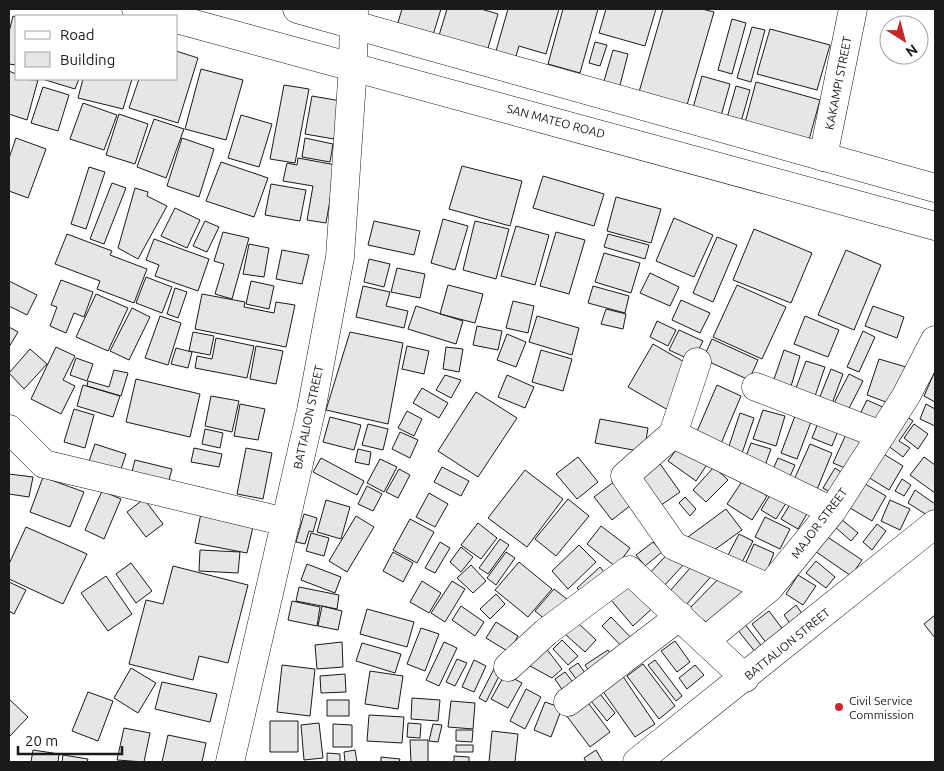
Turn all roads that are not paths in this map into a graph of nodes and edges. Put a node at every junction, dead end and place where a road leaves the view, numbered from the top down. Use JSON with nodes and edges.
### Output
{"nodes":[{"id":1,"x":136,"y":9,"type":"edge"},
{"id":2,"x":297,"y":9,"type":"edge"},
{"id":3,"x":853,"y":9,"type":"edge"},
{"id":4,"x":161,"y":15,"type":"edge"},
{"id":5,"x":354,"y":16,"type":"edge"},
{"id":6,"x":178,"y":20,"type":"edge"},
{"id":7,"x":353,"y":66,"type":"junction"},
{"id":8,"x":823,"y":157,"type":"junction"},
{"id":9,"x":935,"y":188,"type":"edge"},
{"id":10,"x":935,"y":226,"type":"edge"},
{"id":11,"x":935,"y":340,"type":"edge"},
{"id":12,"x":697,"y":362,"type":"dead end"},
{"id":13,"x":756,"y":386,"type":"dead end"},
{"id":14,"x":9,"y":430,"type":"edge"},
{"id":15,"x":673,"y":434,"type":"junction"},
{"id":16,"x":880,"y":435,"type":"junction"},
{"id":17,"x":832,"y":511,"type":"junction"},
{"id":18,"x":286,"y":522,"type":"junction"},
{"id":19,"x":935,"y":524,"type":"edge"},
{"id":20,"x":769,"y":588,"type":"junction"},
{"id":21,"x":680,"y":616,"type":"junction"},
{"id":22,"x":706,"y":640,"type":"junction"},
{"id":23,"x":508,"y":667,"type":"dead end"},
{"id":24,"x":745,"y":678,"type":"junction"},
{"id":25,"x":568,"y":702,"type":"dead end"},
{"id":26,"x":230,"y":762,"type":"edge"},
{"id":27,"x":637,"y":762,"type":"edge"}],
"edges":[{"from":1,"to":4,"type":"street"},
{"from":2,"to":5,"type":"street"},
{"from":3,"to":8,"type":"street","name":"KAKAMPI STREET"},
{"from":5,"to":7,"type":"street","name":"BATTALION STREET"},
{"from":5,"to":8,"type":"street"},
{"from":6,"to":7,"type":"street","name":"SAN MATEO ROAD"},
{"from":7,"to":10,"type":"street","name":"SAN MATEO ROAD"},
{"from":7,"to":18,"type":"street","name":"BATTALION STREET"},
{"from":8,"to":9,"type":"street"},
{"from":11,"to":16,"type":"street","name":"MAJOR STREET"},
{"from":12,"to":15,"type":"street"},
{"from":13,"to":16,"type":"street"},
{"from":14,"to":18,"type":"street"},
{"from":15,"to":17,"type":"street"},
{"from":15,"to":20,"type":"street"},
{"from":16,"to":17,"type":"street","name":"MAJOR STREET"},
{"from":17,"to":20,"type":"street","name":"MAJOR STREET"},
{"from":18,"to":26,"type":"street","name":"BATTALION STREET"},
{"from":19,"to":24,"type":"street","name":"BATTALION STREET"},
{"from":20,"to":22,"type":"street","name":"MAJOR STREET"},
{"from":21,"to":22,"type":"street"},
{"from":21,"to":23,"type":"street"},
{"from":21,"to":25,"type":"street"},
{"from":22,"to":24,"type":"street"},
{"from":24,"to":27,"type":"street","name":"BATTALION STREET"}]}
